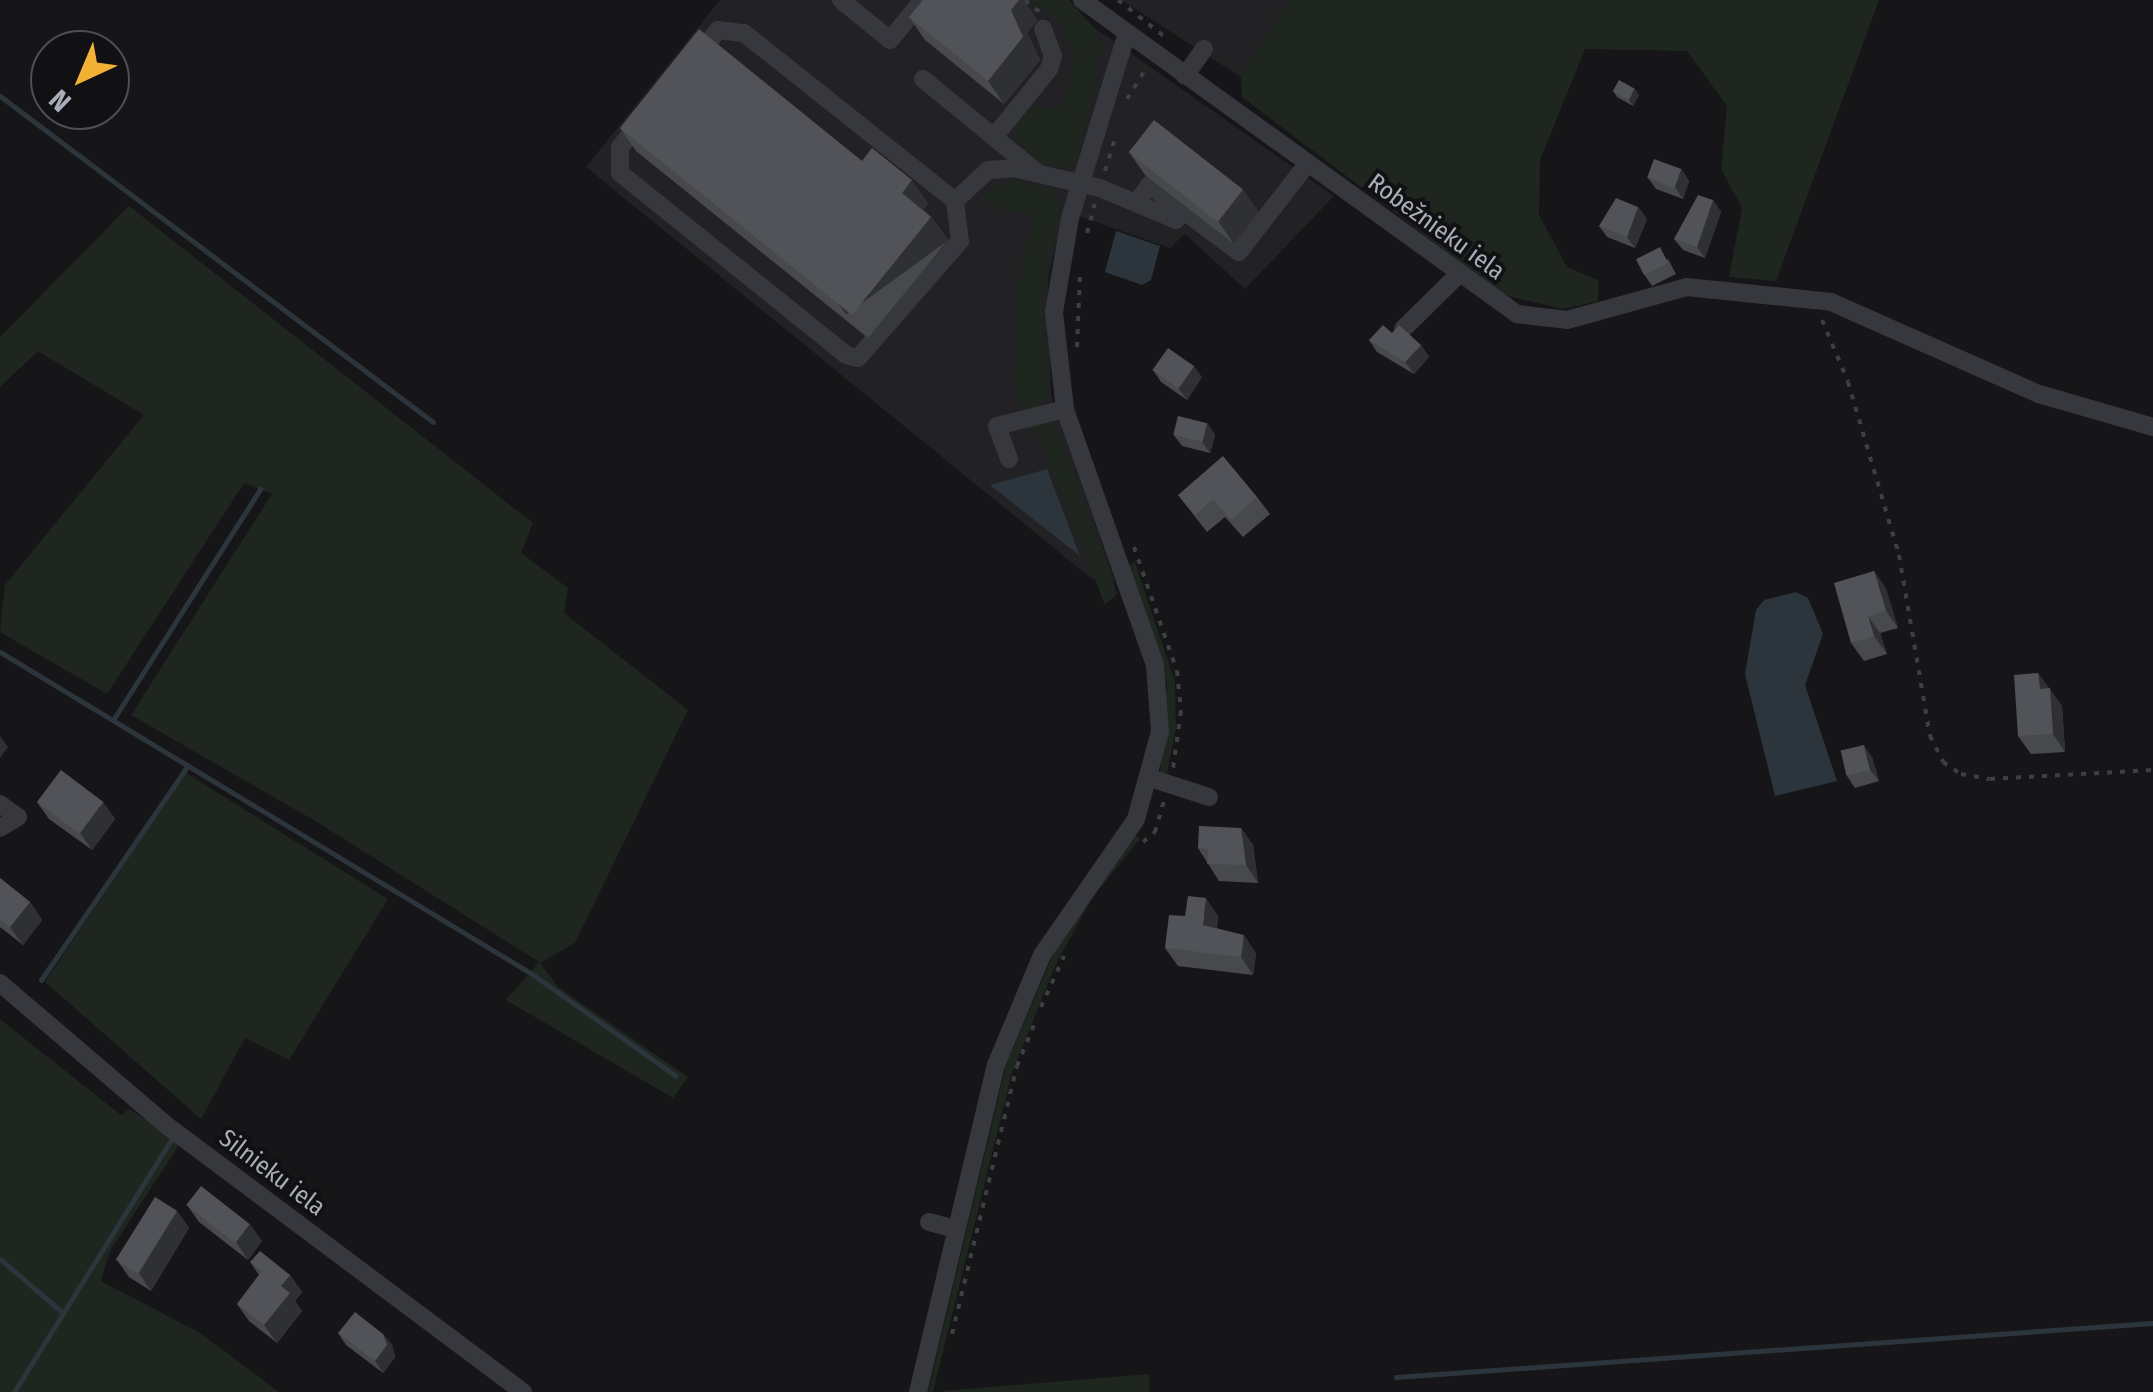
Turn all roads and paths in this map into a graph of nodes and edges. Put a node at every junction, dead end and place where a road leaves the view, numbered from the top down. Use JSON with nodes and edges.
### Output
{"nodes":[{"id":1,"x":841,"y":0,"type":"edge"},
{"id":2,"x":923,"y":0,"type":"edge"},
{"id":3,"x":1082,"y":0,"type":"edge"},
{"id":4,"x":1118,"y":0,"type":"edge"},
{"id":5,"x":1043,"y":30,"type":"dead end"},
{"id":6,"x":1127,"y":33,"type":"junction"},
{"id":7,"x":1163,"y":46,"type":"dead end"},
{"id":8,"x":1204,"y":49,"type":"dead end"},
{"id":9,"x":1147,"y":68,"type":"dead end"},
{"id":10,"x":682,"y":74,"type":"edge"},
{"id":11,"x":1185,"y":76,"type":"junction"},
{"id":12,"x":923,"y":78,"type":"dead end"},
{"id":13,"x":657,"y":103,"type":"edge"},
{"id":14,"x":1124,"y":108,"type":"dead end"},
{"id":15,"x":1115,"y":136,"type":"dead end"},
{"id":16,"x":994,"y":137,"type":"junction"},
{"id":17,"x":1307,"y":164,"type":"junction"},
{"id":18,"x":1038,"y":174,"type":"junction"},
{"id":19,"x":1080,"y":184,"type":"junction"},
{"id":20,"x":1100,"y":188,"type":"junction"},
{"id":21,"x":955,"y":201,"type":"junction"},
{"id":22,"x":1084,"y":246,"type":"dead end"},
{"id":23,"x":1080,"y":267,"type":"dead end"},
{"id":24,"x":1457,"y":276,"type":"junction"},
{"id":25,"x":1804,"y":298,"type":"junction"},
{"id":26,"x":1403,"y":329,"type":"edge"},
{"id":27,"x":1078,"y":352,"type":"dead end"},
{"id":28,"x":1065,"y":409,"type":"junction"},
{"id":29,"x":2153,"y":428,"type":"edge"},
{"id":30,"x":1009,"y":459,"type":"dead end"},
{"id":31,"x":1132,"y":543,"type":"dead end"},
{"id":32,"x":1133,"y":604,"type":"junction"},
{"id":33,"x":1114,"y":610,"type":"dead end"},
{"id":34,"x":2153,"y":770,"type":"edge"},
{"id":35,"x":1150,"y":778,"type":"junction"},
{"id":36,"x":1169,"y":784,"type":"junction"},
{"id":37,"x":1209,"y":797,"type":"dead end"},
{"id":38,"x":0,"y":804,"type":"edge"},
{"id":39,"x":0,"y":828,"type":"edge"},
{"id":40,"x":1136,"y":852,"type":"dead end"},
{"id":41,"x":1074,"y":940,"type":"dead end"},
{"id":42,"x":0,"y":983,"type":"edge"},
{"id":43,"x":928,"y":1222,"type":"dead end"},
{"id":44,"x":956,"y":1230,"type":"junction"},
{"id":45,"x":948,"y":1348,"type":"dead end"},
{"id":46,"x":523,"y":1392,"type":"edge"},
{"id":47,"x":918,"y":1392,"type":"edge"}],
"edges":[{"from":1,"to":2,"type":"street"},
{"from":3,"to":6,"type":"street","name":"Robežnieku iela"},
{"from":4,"to":7,"type":"path"},
{"from":5,"to":16,"type":"street"},
{"from":6,"to":11,"type":"street","name":"Robežnieku iela"},
{"from":6,"to":19,"type":"street"},
{"from":8,"to":11,"type":"street"},
{"from":9,"to":14,"type":"path"},
{"from":10,"to":21,"type":"street"},
{"from":11,"to":17,"type":"street","name":"Robežnieku iela"},
{"from":12,"to":16,"type":"street"},
{"from":13,"to":21,"type":"street"},
{"from":15,"to":20,"type":"path"},
{"from":16,"to":18,"type":"street"},
{"from":17,"to":20,"type":"street"},
{"from":17,"to":24,"type":"street","name":"Robežnieku iela"},
{"from":18,"to":19,"type":"street"},
{"from":18,"to":21,"type":"street"},
{"from":19,"to":20,"type":"street"},
{"from":19,"to":28,"type":"street"},
{"from":20,"to":22,"type":"path"},
{"from":23,"to":27,"type":"path"},
{"from":24,"to":25,"type":"street","name":"Robežnieku iela"},
{"from":24,"to":26,"type":"street"},
{"from":25,"to":29,"type":"street","name":"Robežnieku iela"},
{"from":25,"to":34,"type":"path"},
{"from":28,"to":30,"type":"street"},
{"from":28,"to":32,"type":"street"},
{"from":31,"to":36,"type":"path"},
{"from":32,"to":33,"type":"street"},
{"from":32,"to":35,"type":"street"},
{"from":35,"to":36,"type":"street"},
{"from":35,"to":44,"type":"street"},
{"from":36,"to":37,"type":"street"},
{"from":36,"to":40,"type":"path"},
{"from":38,"to":39,"type":"street"},
{"from":41,"to":45,"type":"path"},
{"from":42,"to":46,"type":"street","name":"Silnieku iela"},
{"from":43,"to":44,"type":"street"},
{"from":44,"to":47,"type":"street"}]}
